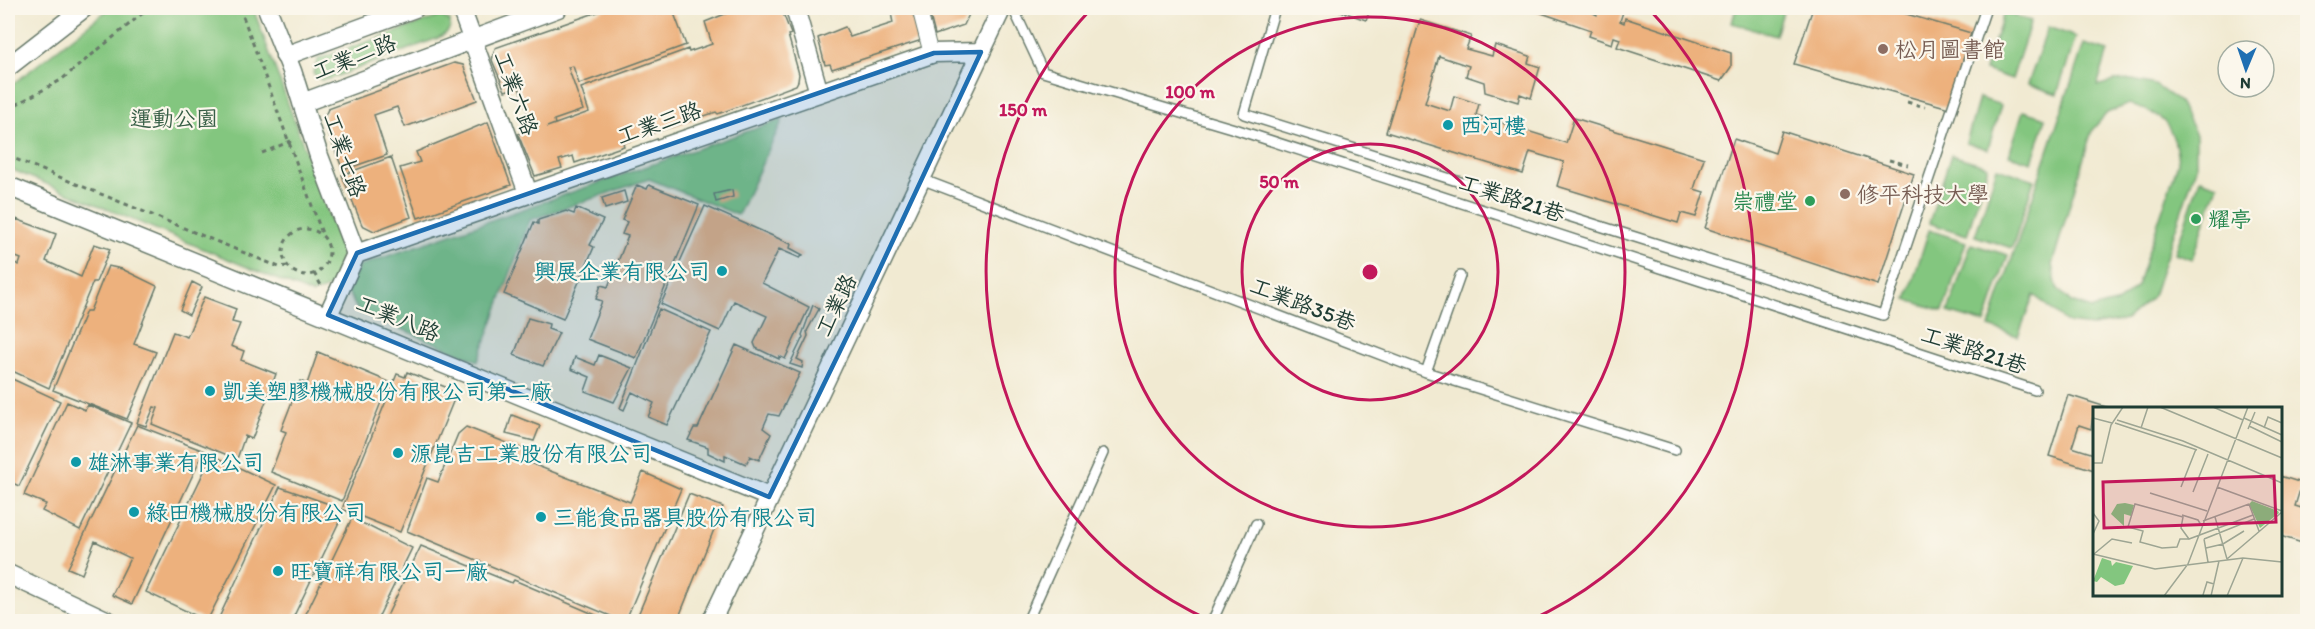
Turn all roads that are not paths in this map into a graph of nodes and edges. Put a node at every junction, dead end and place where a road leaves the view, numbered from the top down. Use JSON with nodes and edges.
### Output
{"nodes":[{"id":1,"x":84,"y":8,"type":"edge"},
{"id":2,"x":267,"y":8,"type":"edge"},
{"id":3,"x":415,"y":8,"type":"edge"},
{"id":4,"x":460,"y":8,"type":"edge"},
{"id":5,"x":558,"y":8,"type":"edge"},
{"id":6,"x":795,"y":8,"type":"edge"},
{"id":7,"x":919,"y":8,"type":"edge"},
{"id":8,"x":1002,"y":8,"type":"edge"},
{"id":9,"x":1013,"y":8,"type":"edge"},
{"id":10,"x":1275,"y":8,"type":"edge"},
{"id":11,"x":1986,"y":8,"type":"edge"},
{"id":12,"x":472,"y":39,"type":"junction"},
{"id":13,"x":981,"y":52,"type":"junction"},
{"id":14,"x":931,"y":54,"type":"junction"},
{"id":15,"x":285,"y":56,"type":"junction"},
{"id":16,"x":8,"y":67,"type":"edge"},
{"id":17,"x":819,"y":93,"type":"junction"},
{"id":18,"x":302,"y":103,"type":"junction"},
{"id":19,"x":1244,"y":114,"type":"junction"},
{"id":20,"x":1238,"y":130,"type":"junction"},
{"id":21,"x":921,"y":179,"type":"junction"},
{"id":22,"x":8,"y":186,"type":"edge"},
{"id":23,"x":528,"y":194,"type":"junction"},
{"id":24,"x":356,"y":254,"type":"junction"},
{"id":25,"x":1460,"y":276,"type":"dead end"},
{"id":26,"x":328,"y":315,"type":"junction"},
{"id":27,"x":1426,"y":372,"type":"junction"},
{"id":28,"x":2035,"y":390,"type":"dead end"},
{"id":29,"x":1675,"y":450,"type":"dead end"},
{"id":30,"x":1103,"y":453,"type":"dead end"},
{"id":31,"x":769,"y":497,"type":"junction"},
{"id":32,"x":1256,"y":524,"type":"dead end"},
{"id":33,"x":8,"y":574,"type":"edge"},
{"id":34,"x":110,"y":621,"type":"edge"},
{"id":35,"x":711,"y":621,"type":"edge"},
{"id":36,"x":1027,"y":621,"type":"edge"},
{"id":37,"x":1212,"y":621,"type":"edge"}],
"edges":[{"from":1,"to":16,"type":"street"},
{"from":2,"to":15,"type":"street","name":"工業七路"},
{"from":3,"to":15,"type":"street","name":"工業二路"},
{"from":4,"to":12,"type":"street","name":"工業六路"},
{"from":5,"to":12,"type":"street","name":"工業二路"},
{"from":6,"to":17,"type":"street"},
{"from":7,"to":14,"type":"street"},
{"from":8,"to":13,"type":"street","name":"工業路"},
{"from":9,"to":20,"type":"lane","name":"工業路21巷"},
{"from":10,"to":19,"type":"lane"},
{"from":11,"to":19,"type":"lane"},
{"from":12,"to":18,"type":"street","name":"工業二路"},
{"from":12,"to":23,"type":"street","name":"工業六路"},
{"from":13,"to":14,"type":"street","name":"工業三路"},
{"from":13,"to":21,"type":"street","name":"工業路"},
{"from":14,"to":17,"type":"street","name":"工業三路"},
{"from":15,"to":18,"type":"street","name":"工業七路"},
{"from":17,"to":23,"type":"street","name":"工業三路"},
{"from":18,"to":24,"type":"street","name":"工業七路"},
{"from":19,"to":20,"type":"lane"},
{"from":20,"to":28,"type":"lane","name":"工業路21巷"},
{"from":21,"to":27,"type":"lane","name":"工業路35巷"},
{"from":21,"to":31,"type":"street","name":"工業路"},
{"from":22,"to":26,"type":"street","name":"工業八路"},
{"from":23,"to":24,"type":"street","name":"工業三路"},
{"from":24,"to":26,"type":"street"},
{"from":25,"to":27,"type":"lane"},
{"from":26,"to":31,"type":"street","name":"工業八路"},
{"from":27,"to":29,"type":"lane","name":"工業路35巷"},
{"from":30,"to":36,"type":"lane"},
{"from":31,"to":35,"type":"street","name":"工業路"},
{"from":32,"to":37,"type":"lane"},
{"from":33,"to":34,"type":"street"}]}
